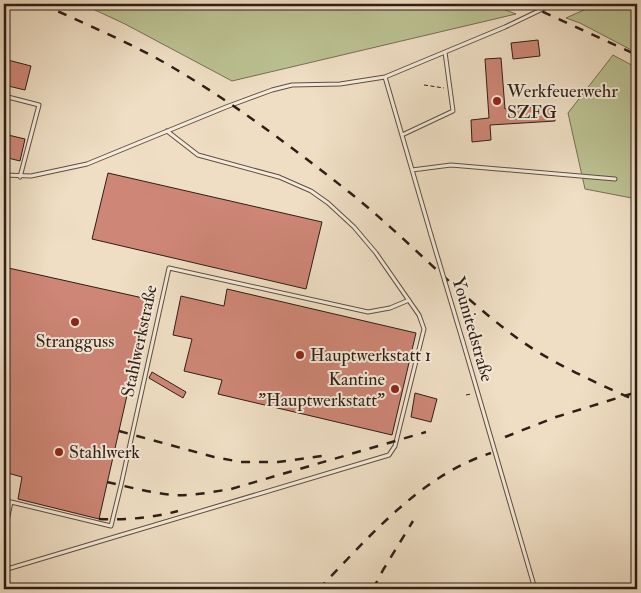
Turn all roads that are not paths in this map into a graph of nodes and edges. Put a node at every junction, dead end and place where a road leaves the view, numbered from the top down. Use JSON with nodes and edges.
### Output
{"nodes":[{"id":1,"x":553,"y":4,"type":"edge"},
{"id":2,"x":445,"y":52,"type":"junction"},
{"id":3,"x":385,"y":76,"type":"junction"},
{"id":4,"x":4,"y":96,"type":"edge"},
{"id":5,"x":166,"y":131,"type":"junction"},
{"id":6,"x":402,"y":135,"type":"junction"},
{"id":7,"x":412,"y":170,"type":"junction"},
{"id":8,"x":4,"y":175,"type":"edge"},
{"id":9,"x":20,"y":177,"type":"junction"},
{"id":10,"x":615,"y":179,"type":"dead end"},
{"id":11,"x":409,"y":300,"type":"junction"},
{"id":12,"x":4,"y":535,"type":"edge"},
{"id":13,"x":4,"y":570,"type":"edge"},
{"id":14,"x":535,"y":589,"type":"edge"}],
"edges":[{"from":1,"to":2,"type":"lane"},
{"from":2,"to":3,"type":"lane"},
{"from":2,"to":6,"type":"lane"},
{"from":3,"to":5,"type":"lane"},
{"from":3,"to":6,"type":"lane","name":"Younitedstraße"},
{"from":4,"to":9,"type":"lane"},
{"from":5,"to":9,"type":"lane"},
{"from":5,"to":11,"type":"lane"},
{"from":6,"to":7,"type":"lane","name":"Younitedstraße"},
{"from":7,"to":10,"type":"lane"},
{"from":7,"to":14,"type":"lane","name":"Younitedstraße","bridge":true},
{"from":8,"to":9,"type":"lane"},
{"from":11,"to":12,"type":"lane","name":"Stahlwerkstraße"},
{"from":11,"to":13,"type":"lane"}]}
